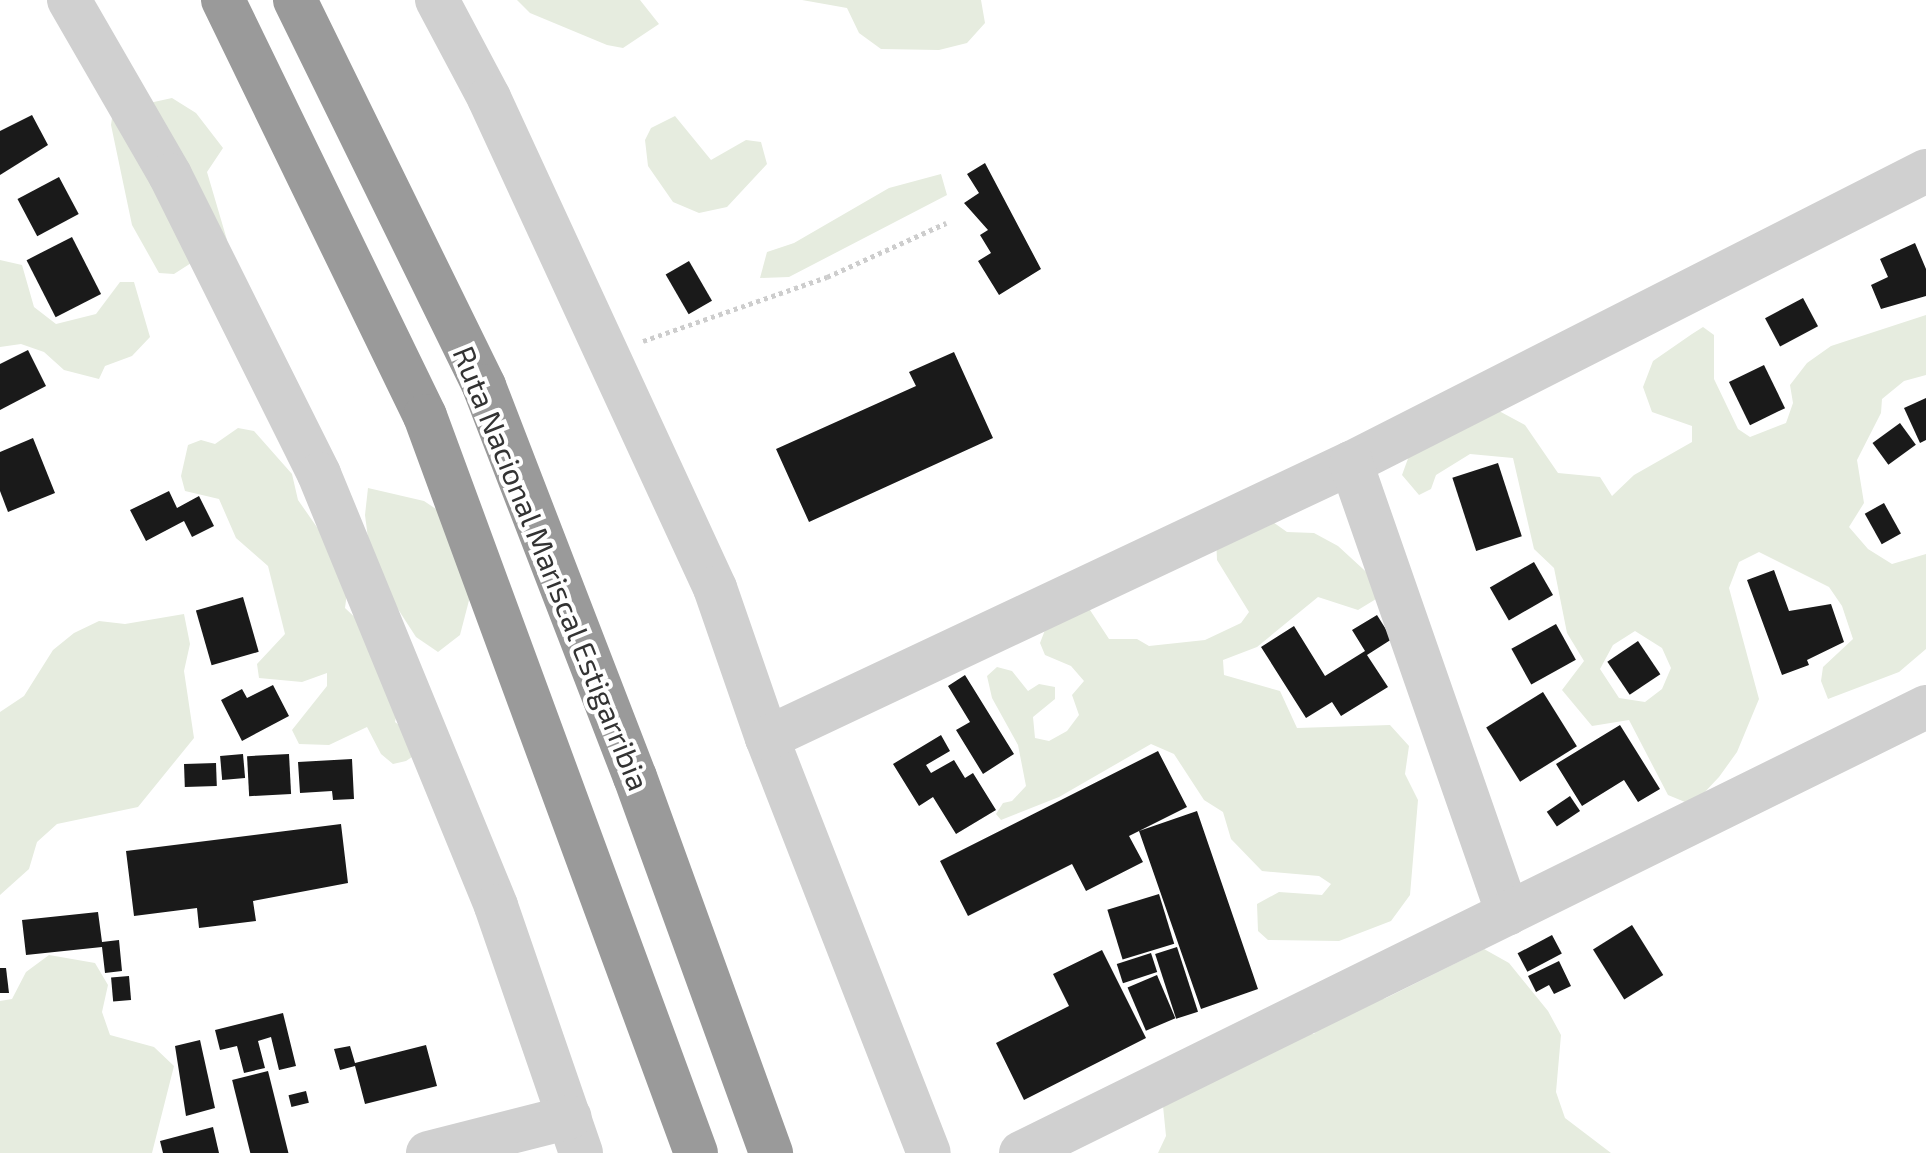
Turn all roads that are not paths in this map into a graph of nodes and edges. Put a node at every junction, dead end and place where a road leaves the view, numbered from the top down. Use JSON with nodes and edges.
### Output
{"nodes":[{"id":1,"x":69,"y":0,"type":"edge"},
{"id":2,"x":223,"y":0,"type":"edge"},
{"id":3,"x":295,"y":0,"type":"edge"},
{"id":4,"x":437,"y":0,"type":"edge"},
{"id":5,"x":1926,"y":171,"type":"edge"},
{"id":6,"x":1351,"y":463,"type":"junction"},
{"id":7,"x":1926,"y":707,"type":"edge"},
{"id":8,"x":767,"y":738,"type":"junction"},
{"id":9,"x":1508,"y":913,"type":"junction"},
{"id":10,"x":576,"y":1135,"type":"edge"},
{"id":11,"x":428,"y":1153,"type":"edge"},
{"id":12,"x":696,"y":1153,"type":"edge"},
{"id":13,"x":771,"y":1153,"type":"edge"},
{"id":14,"x":929,"y":1153,"type":"edge"},
{"id":15,"x":1021,"y":1153,"type":"edge"}],
"edges":[{"from":1,"to":10,"type":"street"},
{"from":2,"to":12,"type":"highway","name":"Ruta Nacional Mariscal Estigarribia"},
{"from":3,"to":13,"type":"highway","name":"Ruta Nacional Mariscal Estigarribia"},
{"from":4,"to":8,"type":"street"},
{"from":5,"to":6,"type":"street"},
{"from":6,"to":8,"type":"street"},
{"from":6,"to":9,"type":"street"},
{"from":7,"to":9,"type":"street"},
{"from":8,"to":14,"type":"street"},
{"from":9,"to":15,"type":"street"},
{"from":10,"to":11,"type":"street"}]}
